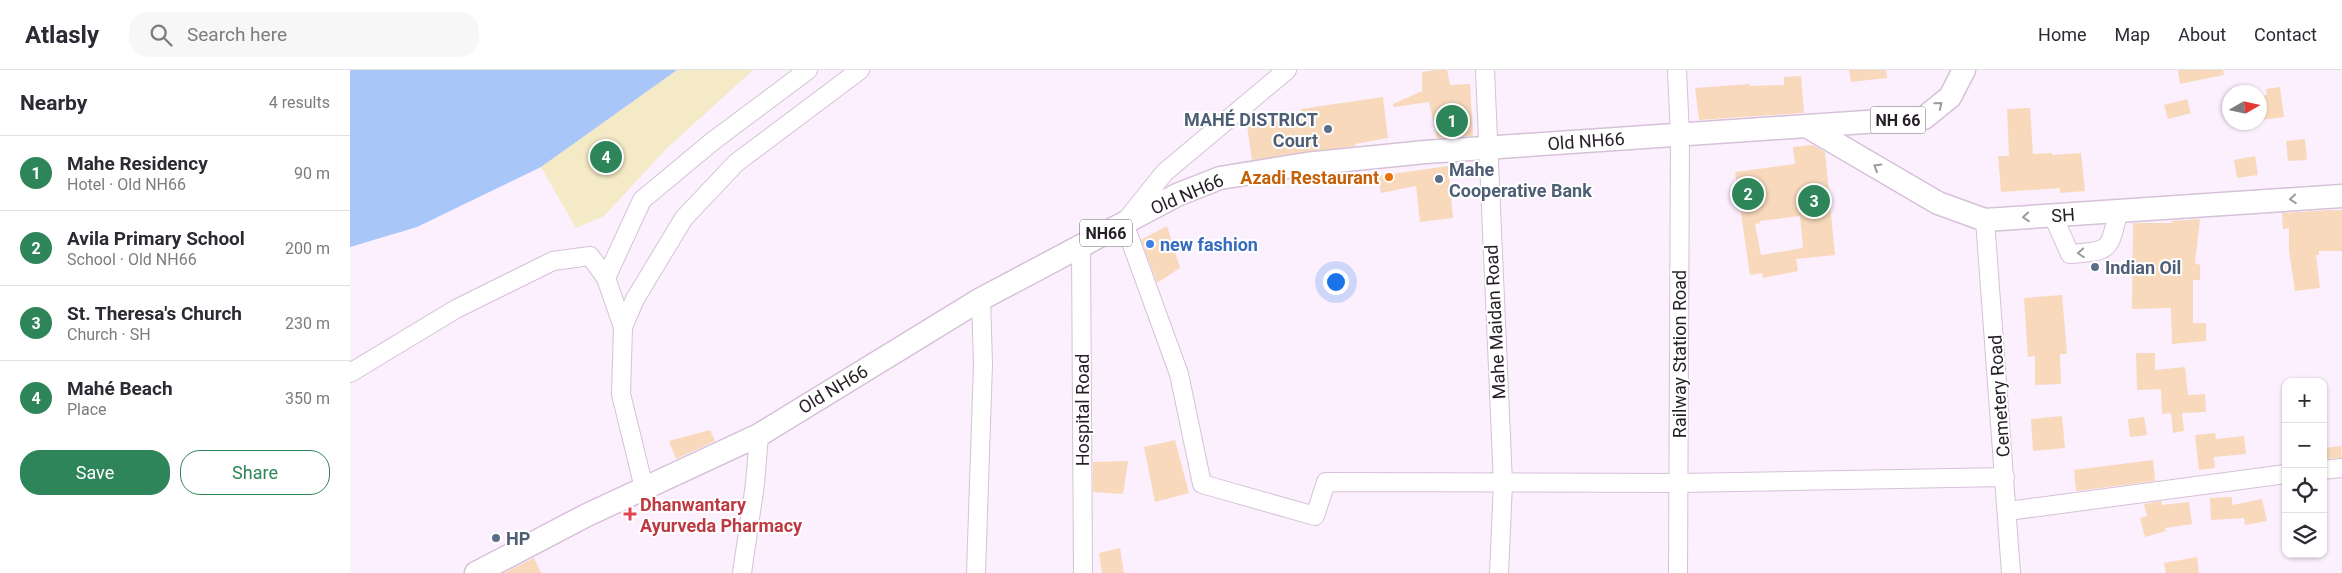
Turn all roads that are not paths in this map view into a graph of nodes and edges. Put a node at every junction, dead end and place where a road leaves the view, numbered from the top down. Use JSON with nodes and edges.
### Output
{"nodes":[{"id":1,"x":808,"y":70,"type":"edge"},
{"id":2,"x":860,"y":70,"type":"edge"},
{"id":3,"x":1287,"y":70,"type":"edge"},
{"id":4,"x":1485,"y":70,"type":"edge"},
{"id":5,"x":1677,"y":70,"type":"edge"},
{"id":6,"x":1964,"y":70,"type":"edge"},
{"id":7,"x":1808,"y":127,"type":"junction"},
{"id":8,"x":1680,"y":135,"type":"junction"},
{"id":9,"x":1487,"y":148,"type":"junction"},
{"id":10,"x":2342,"y":196,"type":"edge"},
{"id":11,"x":2119,"y":211,"type":"junction"},
{"id":12,"x":2053,"y":216,"type":"junction"},
{"id":13,"x":1985,"y":220,"type":"junction"},
{"id":14,"x":1124,"y":223,"type":"junction"},
{"id":15,"x":1081,"y":246,"type":"junction"},
{"id":16,"x":606,"y":278,"type":"junction"},
{"id":17,"x":981,"y":299,"type":"junction"},
{"id":18,"x":623,"y":327,"type":"junction"},
{"id":19,"x":350,"y":373,"type":"edge"},
{"id":20,"x":759,"y":435,"type":"junction"},
{"id":21,"x":2342,"y":468,"type":"edge"},
{"id":22,"x":2327,"y":470,"type":"edge"},
{"id":23,"x":2282,"y":475,"type":"edge"},
{"id":24,"x":2005,"y":477,"type":"junction"},
{"id":25,"x":1503,"y":483,"type":"junction"},
{"id":26,"x":1679,"y":483,"type":"junction"},
{"id":27,"x":644,"y":488,"type":"junction"},
{"id":28,"x":2008,"y":511,"type":"junction"},
{"id":29,"x":476,"y":573,"type":"edge"},
{"id":30,"x":742,"y":573,"type":"edge"},
{"id":31,"x":976,"y":573,"type":"edge"},
{"id":32,"x":1082,"y":573,"type":"edge"},
{"id":33,"x":1499,"y":573,"type":"edge"},
{"id":34,"x":1678,"y":573,"type":"edge"},
{"id":35,"x":2011,"y":573,"type":"edge"}],
"edges":[{"from":1,"to":16,"type":"street"},
{"from":2,"to":18,"type":"street"},
{"from":3,"to":14,"type":"street"},
{"from":4,"to":9,"type":"street","name":"Mahe Maidan Road"},
{"from":5,"to":8,"type":"street","name":"Railway Station Road"},
{"from":7,"to":6,"type":"main road","name":"Old NH66","number":"NH 66","one_way":true},
{"from":7,"to":8,"type":"main road","name":"Old NH66","number":"NH66"},
{"from":13,"to":7,"type":"main road","name":"SH","one_way":true},
{"from":8,"to":9,"type":"main road","name":"Old NH66","number":"NH66"},
{"from":8,"to":26,"type":"street","name":"Railway Station Road"},
{"from":9,"to":14,"type":"main road","name":"Old NH66","number":"NH66"},
{"from":9,"to":25,"type":"street","name":"Mahe Maidan Road"},
{"from":10,"to":11,"type":"main road","name":"SH","one_way":true},
{"from":11,"to":12,"type":"main road","name":"SH"},
{"from":11,"to":12,"type":"street","one_way":true},
{"from":12,"to":13,"type":"main road","name":"SH","one_way":true},
{"from":13,"to":24,"type":"street","name":"Cemetery Road"},
{"from":14,"to":15,"type":"main road","name":"Old NH66","number":"NH66"},
{"from":14,"to":25,"type":"street"},
{"from":15,"to":17,"type":"main road","name":"Old NH66","number":"NH66"},
{"from":15,"to":32,"type":"street","name":"Hospital Road"},
{"from":16,"to":18,"type":"street"},
{"from":16,"to":19,"type":"street"},
{"from":17,"to":20,"type":"main road","name":"Old NH66","number":"NH66"},
{"from":17,"to":31,"type":"street"},
{"from":18,"to":27,"type":"street"},
{"from":20,"to":27,"type":"main road","name":"Old NH66","number":"NH66"},
{"from":20,"to":30,"type":"street"},
{"from":21,"to":22,"type":"street"},
{"from":23,"to":28,"type":"street"},
{"from":24,"to":26,"type":"street"},
{"from":24,"to":28,"type":"street","name":"Cemetery Road"},
{"from":25,"to":26,"type":"street"},
{"from":25,"to":33,"type":"street","name":"Mahe Maidan Road"},
{"from":26,"to":34,"type":"street","name":"Railway Station Road"},
{"from":27,"to":29,"type":"main road","name":"Old NH66","number":"NH66"},
{"from":28,"to":35,"type":"street","name":"Cemetery Road"}]}
